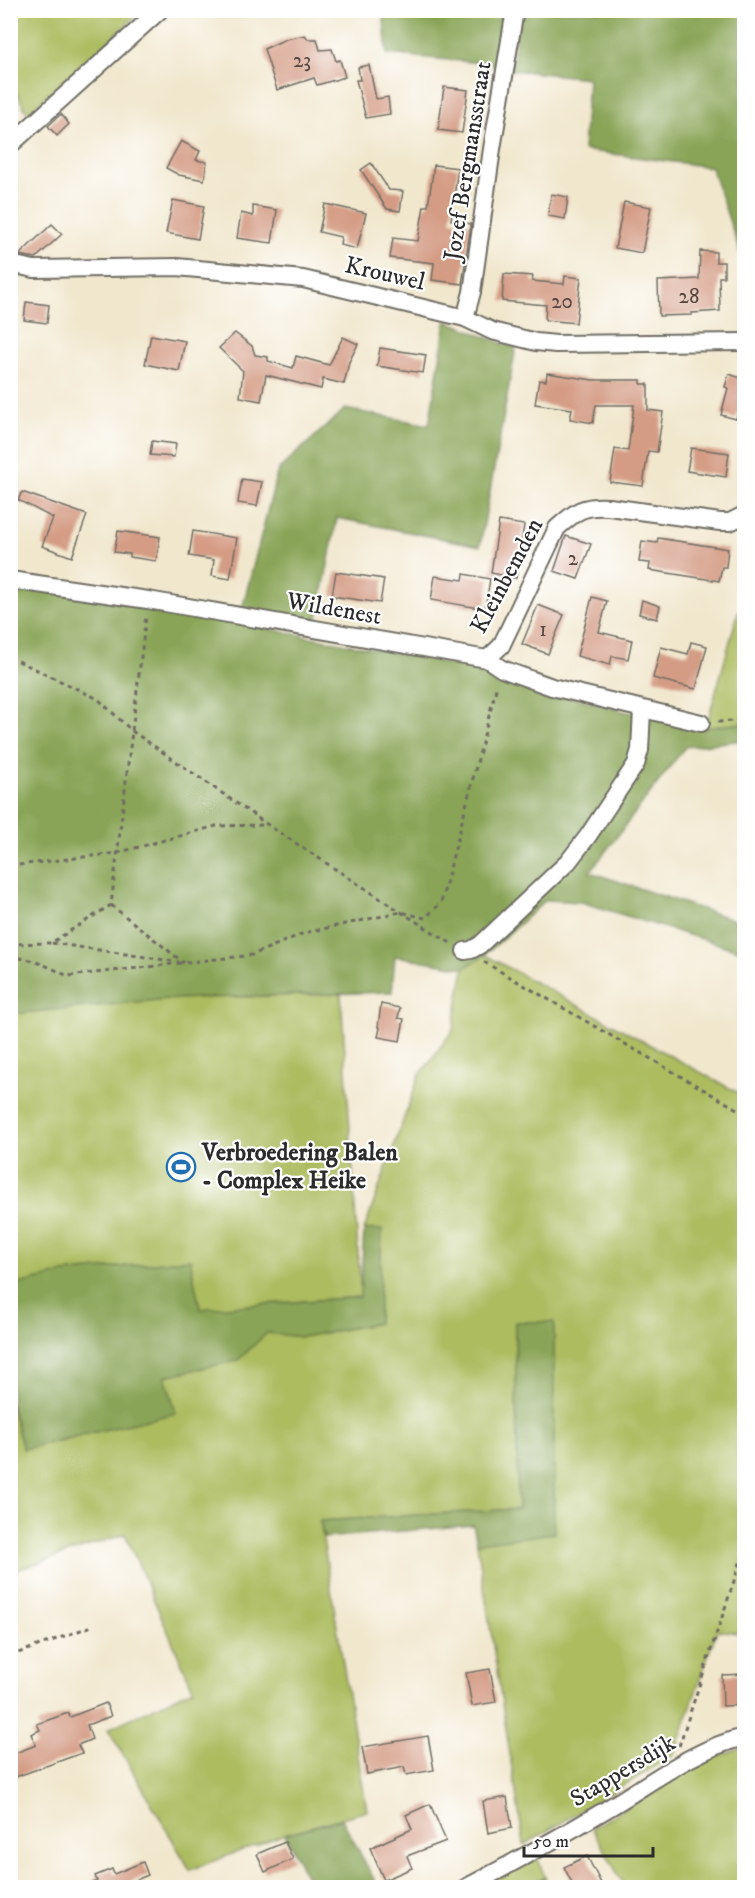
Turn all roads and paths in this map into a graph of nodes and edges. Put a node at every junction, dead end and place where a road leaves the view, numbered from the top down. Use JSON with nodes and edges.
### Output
{"nodes":[{"id":1,"x":160,"y":10,"type":"edge"},
{"id":2,"x":515,"y":10,"type":"edge"},
{"id":3,"x":739,"y":10,"type":"edge"},
{"id":4,"x":744,"y":101,"type":"edge"},
{"id":5,"x":10,"y":145,"type":"edge"},
{"id":6,"x":10,"y":264,"type":"edge"},
{"id":7,"x":465,"y":318,"type":"junction"},
{"id":8,"x":744,"y":342,"type":"edge"},
{"id":9,"x":744,"y":515,"type":"edge"},
{"id":10,"x":10,"y":580,"type":"edge"},
{"id":11,"x":148,"y":600,"type":"junction"},
{"id":12,"x":10,"y":657,"type":"edge"},
{"id":13,"x":487,"y":659,"type":"junction"},
{"id":14,"x":501,"y":669,"type":"junction"},
{"id":15,"x":642,"y":710,"type":"junction"},
{"id":16,"x":744,"y":720,"type":"edge"},
{"id":17,"x":701,"y":723,"type":"joint"},
{"id":18,"x":132,"y":731,"type":"junction"},
{"id":19,"x":268,"y":825,"type":"junction"},
{"id":20,"x":117,"y":853,"type":"junction"},
{"id":21,"x":10,"y":866,"type":"edge"},
{"id":22,"x":111,"y":905,"type":"junction"},
{"id":23,"x":400,"y":912,"type":"junction"},
{"id":24,"x":51,"y":943,"type":"junction"},
{"id":25,"x":10,"y":944,"type":"edge"},
{"id":26,"x":465,"y":951,"type":"junction"},
{"id":27,"x":10,"y":958,"type":"edge"},
{"id":28,"x":184,"y":963,"type":"junction"},
{"id":29,"x":744,"y":1113,"type":"edge"},
{"id":30,"x":744,"y":1551,"type":"edge"},
{"id":31,"x":92,"y":1626,"type":"dead end"},
{"id":32,"x":10,"y":1656,"type":"edge"},
{"id":33,"x":744,"y":1737,"type":"edge"},
{"id":34,"x":671,"y":1770,"type":"junction"},
{"id":35,"x":465,"y":1887,"type":"edge"}],
"edges":[{"from":1,"to":5,"type":"street"},
{"from":2,"to":7,"type":"street","name":"Jozef Bergmansstraat"},
{"from":3,"to":4,"type":"path"},
{"from":6,"to":7,"type":"street","name":"Krouwel"},
{"from":7,"to":8,"type":"street","name":"Krouwel"},
{"from":9,"to":13,"type":"street","name":"Kleinbemden"},
{"from":10,"to":11,"type":"street","name":"Wildenest"},
{"from":11,"to":13,"type":"street","name":"Wildenest"},
{"from":11,"to":18,"type":"path"},
{"from":12,"to":18,"type":"path"},
{"from":13,"to":14,"type":"street","name":"Wildenest"},
{"from":14,"to":15,"type":"street","name":"Wildenest"},
{"from":14,"to":23,"type":"path"},
{"from":15,"to":17,"type":"street","name":"Wildenest"},
{"from":15,"to":26,"type":"street"},
{"from":16,"to":17,"type":"path"},
{"from":18,"to":19,"type":"path"},
{"from":18,"to":20,"type":"path"},
{"from":19,"to":20,"type":"path"},
{"from":19,"to":23,"type":"path"},
{"from":20,"to":21,"type":"path"},
{"from":20,"to":22,"type":"path"},
{"from":22,"to":24,"type":"path"},
{"from":22,"to":28,"type":"path"},
{"from":23,"to":26,"type":"path"},
{"from":23,"to":28,"type":"path"},
{"from":24,"to":25,"type":"path"},
{"from":24,"to":28,"type":"path"},
{"from":26,"to":29,"type":"path"},
{"from":27,"to":28,"type":"path"},
{"from":30,"to":34,"type":"path"},
{"from":31,"to":32,"type":"path"},
{"from":33,"to":34,"type":"street","name":"Stappersdijk"},
{"from":34,"to":35,"type":"street","name":"Stappersdijk"}]}
